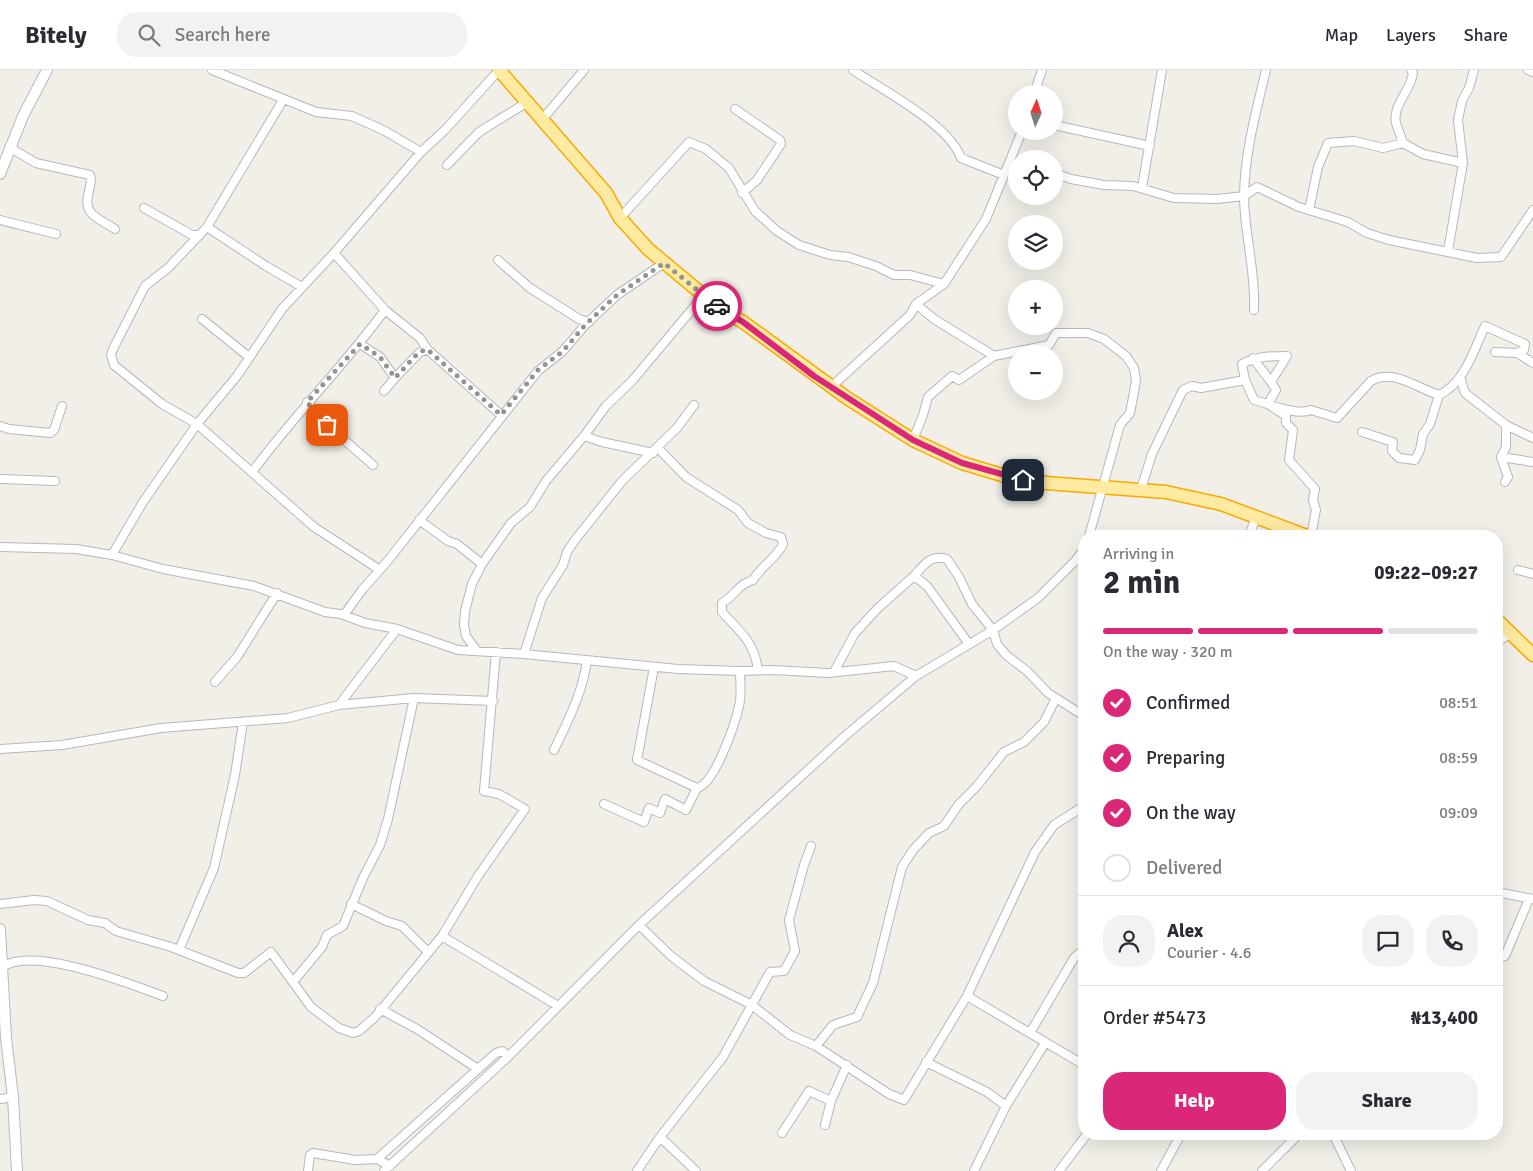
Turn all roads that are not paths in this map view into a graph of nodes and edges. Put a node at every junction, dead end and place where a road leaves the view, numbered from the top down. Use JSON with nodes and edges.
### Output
{"nodes":[{"id":1,"x":46,"y":70,"type":"edge"},
{"id":2,"x":212,"y":70,"type":"edge"},
{"id":3,"x":499,"y":70,"type":"edge"},
{"id":4,"x":584,"y":70,"type":"edge"},
{"id":5,"x":853,"y":70,"type":"edge"},
{"id":6,"x":1042,"y":70,"type":"edge"},
{"id":7,"x":1162,"y":70,"type":"edge"},
{"id":8,"x":1266,"y":70,"type":"edge"},
{"id":9,"x":1411,"y":70,"type":"edge"},
{"id":10,"x":1474,"y":70,"type":"edge"},
{"id":11,"x":1528,"y":70,"type":"edge"},
{"id":12,"x":1533,"y":72,"type":"edge"},
{"id":13,"x":1037,"y":85,"type":"edge"},
{"id":14,"x":283,"y":100,"type":"junction"},
{"id":15,"x":526,"y":103,"type":"junction"},
{"id":16,"x":735,"y":109,"type":"dead end"},
{"id":17,"x":541,"y":121,"type":"junction"},
{"id":18,"x":1063,"y":127,"type":"edge"},
{"id":19,"x":1404,"y":143,"type":"junction"},
{"id":20,"x":1150,"y":146,"type":"junction"},
{"id":21,"x":9,"y":147,"type":"junction"},
{"id":22,"x":421,"y":152,"type":"junction"},
{"id":23,"x":1463,"y":163,"type":"junction"},
{"id":24,"x":446,"y":165,"type":"dead end"},
{"id":25,"x":1008,"y":168,"type":"edge"},
{"id":26,"x":0,"y":174,"type":"edge"},
{"id":27,"x":1004,"y":175,"type":"junction"},
{"id":28,"x":1063,"y":177,"type":"edge"},
{"id":29,"x":1142,"y":188,"type":"junction"},
{"id":30,"x":742,"y":193,"type":"junction"},
{"id":31,"x":1244,"y":196,"type":"junction"},
{"id":32,"x":144,"y":208,"type":"dead end"},
{"id":33,"x":1309,"y":210,"type":"junction"},
{"id":34,"x":1533,"y":210,"type":"edge"},
{"id":35,"x":620,"y":218,"type":"junction"},
{"id":36,"x":0,"y":220,"type":"edge"},
{"id":37,"x":207,"y":227,"type":"junction"},
{"id":38,"x":115,"y":229,"type":"dead end"},
{"id":39,"x":56,"y":234,"type":"dead end"},
{"id":40,"x":199,"y":235,"type":"junction"},
{"id":41,"x":1448,"y":252,"type":"junction"},
{"id":42,"x":334,"y":253,"type":"junction"},
{"id":43,"x":498,"y":260,"type":"dead end"},
{"id":44,"x":664,"y":263,"type":"junction"},
{"id":45,"x":944,"y":284,"type":"junction"},
{"id":46,"x":302,"y":287,"type":"junction"},
{"id":47,"x":704,"y":295,"type":"junction"},
{"id":48,"x":916,"y":304,"type":"junction"},
{"id":49,"x":385,"y":310,"type":"junction"},
{"id":50,"x":1254,"y":310,"type":"dead end"},
{"id":51,"x":202,"y":320,"type":"dead end"},
{"id":52,"x":589,"y":322,"type":"junction"},
{"id":53,"x":360,"y":344,"type":"junction"},
{"id":54,"x":427,"y":349,"type":"junction"},
{"id":55,"x":1495,"y":352,"type":"dead end"},
{"id":56,"x":1517,"y":353,"type":"junction"},
{"id":57,"x":994,"y":356,"type":"junction"},
{"id":58,"x":249,"y":357,"type":"junction"},
{"id":59,"x":1253,"y":358,"type":"junction"},
{"id":60,"x":1533,"y":363,"type":"edge"},
{"id":61,"x":395,"y":378,"type":"junction"},
{"id":62,"x":1460,"y":378,"type":"junction"},
{"id":63,"x":1245,"y":380,"type":"junction"},
{"id":64,"x":1270,"y":382,"type":"junction"},
{"id":65,"x":831,"y":387,"type":"junction"},
{"id":66,"x":384,"y":391,"type":"dead end"},
{"id":67,"x":1439,"y":395,"type":"junction"},
{"id":68,"x":307,"y":402,"type":"junction"},
{"id":69,"x":694,"y":404,"type":"dead end"},
{"id":70,"x":1268,"y":404,"type":"junction"},
{"id":71,"x":62,"y":406,"type":"dead end"},
{"id":72,"x":501,"y":415,"type":"junction"},
{"id":73,"x":197,"y":424,"type":"junction"},
{"id":74,"x":1506,"y":425,"type":"junction"},
{"id":75,"x":0,"y":426,"type":"edge"},
{"id":76,"x":1362,"y":432,"type":"dead end"},
{"id":77,"x":584,"y":436,"type":"junction"},
{"id":78,"x":1533,"y":438,"type":"edge"},
{"id":79,"x":913,"y":440,"type":"junction"},
{"id":80,"x":656,"y":450,"type":"junction"},
{"id":81,"x":1501,"y":457,"type":"junction"},
{"id":82,"x":1531,"y":462,"type":"edge"},
{"id":83,"x":373,"y":465,"type":"dead end"},
{"id":84,"x":1533,"y":470,"type":"edge"},
{"id":85,"x":253,"y":471,"type":"junction"},
{"id":86,"x":0,"y":479,"type":"edge"},
{"id":87,"x":55,"y":481,"type":"dead end"},
{"id":88,"x":1505,"y":482,"type":"dead end"},
{"id":89,"x":1105,"y":487,"type":"junction"},
{"id":90,"x":1141,"y":489,"type":"junction"},
{"id":91,"x":1256,"y":517,"type":"junction"},
{"id":92,"x":419,"y":520,"type":"junction"},
{"id":93,"x":1091,"y":530,"type":"edge"},
{"id":94,"x":1251,"y":530,"type":"edge"},
{"id":95,"x":1292,"y":530,"type":"edge"},
{"id":96,"x":1311,"y":530,"type":"edge"},
{"id":97,"x":0,"y":547,"type":"edge"},
{"id":98,"x":112,"y":555,"type":"junction"},
{"id":99,"x":1078,"y":558,"type":"edge"},
{"id":100,"x":482,"y":564,"type":"junction"},
{"id":101,"x":380,"y":570,"type":"junction"},
{"id":102,"x":1518,"y":570,"type":"dead end"},
{"id":103,"x":1533,"y":574,"type":"edge"},
{"id":104,"x":914,"y":576,"type":"junction"},
{"id":105,"x":277,"y":593,"type":"junction"},
{"id":106,"x":344,"y":615,"type":"junction"},
{"id":107,"x":1503,"y":626,"type":"edge"},
{"id":108,"x":396,"y":629,"type":"junction"},
{"id":109,"x":992,"y":630,"type":"junction"},
{"id":110,"x":1511,"y":634,"type":"junction"},
{"id":111,"x":1503,"y":639,"type":"edge"},
{"id":112,"x":969,"y":644,"type":"junction"},
{"id":113,"x":477,"y":651,"type":"junction"},
{"id":114,"x":496,"y":652,"type":"junction"},
{"id":115,"x":524,"y":654,"type":"junction"},
{"id":116,"x":1533,"y":655,"type":"edge"},
{"id":117,"x":588,"y":660,"type":"junction"},
{"id":118,"x":654,"y":667,"type":"junction"},
{"id":119,"x":758,"y":670,"type":"junction"},
{"id":120,"x":740,"y":671,"type":"junction"},
{"id":121,"x":834,"y":672,"type":"junction"},
{"id":122,"x":916,"y":676,"type":"junction"},
{"id":123,"x":215,"y":682,"type":"dead end"},
{"id":124,"x":414,"y":698,"type":"junction"},
{"id":125,"x":1056,"y":698,"type":"junction"},
{"id":126,"x":493,"y":701,"type":"junction"},
{"id":127,"x":339,"y":705,"type":"junction"},
{"id":128,"x":1078,"y":712,"type":"edge"},
{"id":129,"x":242,"y":722,"type":"junction"},
{"id":130,"x":0,"y":749,"type":"edge"},
{"id":131,"x":554,"y":750,"type":"dead end"},
{"id":132,"x":697,"y":788,"type":"junction"},
{"id":133,"x":604,"y":804,"type":"dead end"},
{"id":134,"x":1078,"y":810,"type":"edge"},
{"id":135,"x":811,"y":846,"type":"dead end"},
{"id":136,"x":1503,"y":893,"type":"edge"},
{"id":137,"x":1531,"y":899,"type":"edge"},
{"id":138,"x":0,"y":904,"type":"edge"},
{"id":139,"x":351,"y":904,"type":"junction"},
{"id":140,"x":639,"y":925,"type":"junction"},
{"id":141,"x":0,"y":929,"type":"edge"},
{"id":142,"x":442,"y":936,"type":"junction"},
{"id":143,"x":179,"y":950,"type":"junction"},
{"id":144,"x":428,"y":952,"type":"junction"},
{"id":145,"x":1078,"y":954,"type":"edge"},
{"id":146,"x":1503,"y":956,"type":"edge"},
{"id":147,"x":1,"y":968,"type":"edge"},
{"id":148,"x":292,"y":982,"type":"junction"},
{"id":149,"x":163,"y":996,"type":"dead end"},
{"id":150,"x":967,"y":996,"type":"junction"},
{"id":151,"x":752,"y":1005,"type":"junction"},
{"id":152,"x":558,"y":1006,"type":"junction"},
{"id":153,"x":380,"y":1009,"type":"junction"},
{"id":154,"x":1030,"y":1033,"type":"junction"},
{"id":155,"x":1044,"y":1043,"type":"junction"},
{"id":156,"x":816,"y":1046,"type":"junction"},
{"id":157,"x":509,"y":1056,"type":"junction"},
{"id":158,"x":926,"y":1062,"type":"junction"},
{"id":159,"x":1078,"y":1063,"type":"edge"},
{"id":160,"x":847,"y":1065,"type":"junction"},
{"id":161,"x":478,"y":1069,"type":"junction"},
{"id":162,"x":13,"y":1097,"type":"junction"},
{"id":163,"x":0,"y":1099,"type":"edge"},
{"id":164,"x":831,"y":1101,"type":"junction"},
{"id":165,"x":1006,"y":1106,"type":"junction"},
{"id":166,"x":825,"y":1125,"type":"dead end"},
{"id":167,"x":782,"y":1133,"type":"dead end"},
{"id":168,"x":660,"y":1137,"type":"junction"},
{"id":169,"x":1082,"y":1140,"type":"edge"},
{"id":170,"x":1178,"y":1140,"type":"edge"},
{"id":171,"x":1293,"y":1140,"type":"edge"},
{"id":172,"x":1336,"y":1140,"type":"edge"},
{"id":173,"x":377,"y":1159,"type":"junction"},
{"id":174,"x":387,"y":1168,"type":"edge"},
{"id":175,"x":17,"y":1171,"type":"edge"},
{"id":176,"x":308,"y":1171,"type":"edge"},
{"id":177,"x":637,"y":1171,"type":"edge"},
{"id":178,"x":696,"y":1171,"type":"edge"},
{"id":179,"x":974,"y":1171,"type":"edge"},
{"id":180,"x":1059,"y":1171,"type":"edge"},
{"id":181,"x":1161,"y":1171,"type":"edge"},
{"id":182,"x":1262,"y":1171,"type":"edge"},
{"id":183,"x":1351,"y":1171,"type":"edge"}],
"edges":[{"from":1,"to":21,"type":"main road"},
{"from":2,"to":14,"type":"street"},
{"from":3,"to":15,"type":"highway"},
{"from":3,"to":22,"type":"street"},
{"from":4,"to":17,"type":"street"},
{"from":5,"to":27,"type":"street"},
{"from":6,"to":13,"type":"street"},
{"from":7,"to":20,"type":"street"},
{"from":8,"to":31,"type":"street"},
{"from":9,"to":19,"type":"street"},
{"from":10,"to":23,"type":"street"},
{"from":11,"to":12,"type":"street"},
{"from":14,"to":22,"type":"street"},
{"from":14,"to":37,"type":"street"},
{"from":15,"to":17,"type":"highway"},
{"from":15,"to":24,"type":"street"},
{"from":16,"to":30,"type":"street"},
{"from":17,"to":35,"type":"highway"},
{"from":18,"to":20,"type":"street"},
{"from":19,"to":23,"type":"street"},
{"from":19,"to":33,"type":"street"},
{"from":20,"to":29,"type":"street"},
{"from":21,"to":26,"type":"main road"},
{"from":21,"to":38,"type":"street"},
{"from":22,"to":42,"type":"street"},
{"from":23,"to":41,"type":"street"},
{"from":25,"to":27,"type":"street"},
{"from":27,"to":45,"type":"street"},
{"from":28,"to":29,"type":"street"},
{"from":29,"to":31,"type":"street"},
{"from":30,"to":35,"type":"street"},
{"from":30,"to":45,"type":"street"},
{"from":31,"to":33,"type":"street"},
{"from":31,"to":50,"type":"street"},
{"from":32,"to":40,"type":"street"},
{"from":33,"to":41,"type":"street"},
{"from":34,"to":41,"type":"street"},
{"from":35,"to":44,"type":"highway"},
{"from":36,"to":39,"type":"street"},
{"from":37,"to":40,"type":"street"},
{"from":37,"to":46,"type":"street"},
{"from":40,"to":73,"type":"street"},
{"from":42,"to":46,"type":"street"},
{"from":42,"to":49,"type":"street"},
{"from":43,"to":52,"type":"street"},
{"from":44,"to":47,"type":"highway"},
{"from":44,"to":52,"type":"street"},
{"from":45,"to":48,"type":"street"},
{"from":46,"to":58,"type":"street"},
{"from":47,"to":65,"type":"highway"},
{"from":47,"to":77,"type":"street"},
{"from":48,"to":57,"type":"street"},
{"from":48,"to":65,"type":"street"},
{"from":49,"to":53,"type":"street"},
{"from":49,"to":54,"type":"street"},
{"from":51,"to":58,"type":"street"},
{"from":52,"to":72,"type":"street"},
{"from":53,"to":61,"type":"street"},
{"from":53,"to":68,"type":"street"},
{"from":54,"to":61,"type":"street"},
{"from":54,"to":72,"type":"street"},
{"from":55,"to":56,"type":"street"},
{"from":56,"to":60,"type":"street"},
{"from":56,"to":62,"type":"street"},
{"from":57,"to":79,"type":"street"},
{"from":57,"to":89,"type":"street"},
{"from":58,"to":73,"type":"street"},
{"from":59,"to":63,"type":"street"},
{"from":59,"to":64,"type":"street"},
{"from":59,"to":64,"type":"street"},
{"from":61,"to":66,"type":"street"},
{"from":62,"to":67,"type":"street"},
{"from":62,"to":74,"type":"street"},
{"from":63,"to":70,"type":"street"},
{"from":63,"to":90,"type":"street"},
{"from":64,"to":70,"type":"street"},
{"from":65,"to":79,"type":"highway"},
{"from":67,"to":70,"type":"street"},
{"from":67,"to":76,"type":"street"},
{"from":68,"to":83,"type":"street"},
{"from":68,"to":85,"type":"street"},
{"from":69,"to":80,"type":"street"},
{"from":70,"to":96,"type":"street"},
{"from":71,"to":75,"type":"street"},
{"from":72,"to":92,"type":"street"},
{"from":73,"to":85,"type":"street"},
{"from":73,"to":98,"type":"street"},
{"from":74,"to":78,"type":"street"},
{"from":74,"to":81,"type":"street"},
{"from":77,"to":80,"type":"street"},
{"from":77,"to":100,"type":"street"},
{"from":79,"to":89,"type":"highway"},
{"from":80,"to":115,"type":"street"},
{"from":80,"to":119,"type":"street"},
{"from":81,"to":82,"type":"street"},
{"from":81,"to":88,"type":"street"},
{"from":82,"to":84,"type":"street"},
{"from":85,"to":101,"type":"street"},
{"from":86,"to":87,"type":"street"},
{"from":89,"to":90,"type":"highway"},
{"from":89,"to":93,"type":"street"},
{"from":90,"to":91,"type":"highway"},
{"from":91,"to":94,"type":"street"},
{"from":91,"to":95,"type":"highway"},
{"from":92,"to":100,"type":"street"},
{"from":92,"to":101,"type":"street"},
{"from":97,"to":98,"type":"street"},
{"from":98,"to":105,"type":"street"},
{"from":99,"to":109,"type":"street"},
{"from":100,"to":113,"type":"street"},
{"from":101,"to":106,"type":"street"},
{"from":102,"to":103,"type":"street"},
{"from":104,"to":109,"type":"street"},
{"from":104,"to":112,"type":"street"},
{"from":104,"to":121,"type":"street"},
{"from":105,"to":106,"type":"street"},
{"from":105,"to":123,"type":"street"},
{"from":106,"to":108,"type":"street"},
{"from":107,"to":110,"type":"highway"},
{"from":108,"to":113,"type":"street"},
{"from":108,"to":127,"type":"street"},
{"from":109,"to":112,"type":"street"},
{"from":109,"to":125,"type":"street"},
{"from":110,"to":111,"type":"street"},
{"from":110,"to":116,"type":"highway"},
{"from":112,"to":122,"type":"street"},
{"from":113,"to":114,"type":"street"},
{"from":114,"to":115,"type":"street"},
{"from":114,"to":126,"type":"street"},
{"from":115,"to":117,"type":"street"},
{"from":117,"to":118,"type":"street"},
{"from":117,"to":131,"type":"street"},
{"from":118,"to":120,"type":"street"},
{"from":118,"to":132,"type":"street"},
{"from":119,"to":120,"type":"street"},
{"from":119,"to":121,"type":"street"},
{"from":120,"to":132,"type":"street"},
{"from":121,"to":122,"type":"street"},
{"from":122,"to":140,"type":"street"},
{"from":124,"to":126,"type":"street"},
{"from":124,"to":127,"type":"street"},
{"from":124,"to":139,"type":"street"},
{"from":125,"to":128,"type":"street"},
{"from":125,"to":156,"type":"street"},
{"from":126,"to":142,"type":"street"},
{"from":127,"to":129,"type":"street"},
{"from":129,"to":130,"type":"street"},
{"from":129,"to":143,"type":"street"},
{"from":132,"to":133,"type":"street"},
{"from":134,"to":150,"type":"street"},
{"from":135,"to":151,"type":"street"},
{"from":136,"to":137,"type":"street"},
{"from":137,"to":146,"type":"street"},
{"from":138,"to":143,"type":"street"},
{"from":139,"to":144,"type":"street"},
{"from":139,"to":148,"type":"street"},
{"from":140,"to":151,"type":"street"},
{"from":140,"to":152,"type":"street"},
{"from":141,"to":147,"type":"main road"},
{"from":142,"to":144,"type":"street"},
{"from":142,"to":152,"type":"street"},
{"from":143,"to":148,"type":"street"},
{"from":144,"to":153,"type":"street"},
{"from":145,"to":154,"type":"street"},
{"from":147,"to":149,"type":"street"},
{"from":147,"to":162,"type":"main road"},
{"from":148,"to":153,"type":"street"},
{"from":150,"to":154,"type":"street"},
{"from":150,"to":158,"type":"street"},
{"from":151,"to":156,"type":"street"},
{"from":151,"to":168,"type":"street"},
{"from":152,"to":157,"type":"street"},
{"from":153,"to":161,"type":"street"},
{"from":154,"to":155,"type":"street"},
{"from":155,"to":159,"type":"street"},
{"from":155,"to":165,"type":"street"},
{"from":156,"to":160,"type":"street"},
{"from":157,"to":161,"type":"street"},
{"from":157,"to":174,"type":"street"},
{"from":158,"to":160,"type":"street"},
{"from":158,"to":165,"type":"street"},
{"from":160,"to":164,"type":"street"},
{"from":161,"to":173,"type":"street"},
{"from":162,"to":163,"type":"street"},
{"from":162,"to":175,"type":"main road"},
{"from":164,"to":166,"type":"street"},
{"from":164,"to":167,"type":"street"},
{"from":165,"to":179,"type":"street"},
{"from":168,"to":177,"type":"street"},
{"from":168,"to":178,"type":"street"},
{"from":169,"to":180,"type":"street"},
{"from":170,"to":181,"type":"street"},
{"from":171,"to":182,"type":"street"},
{"from":172,"to":183,"type":"street"},
{"from":173,"to":174,"type":"street"},
{"from":173,"to":176,"type":"street"}]}
